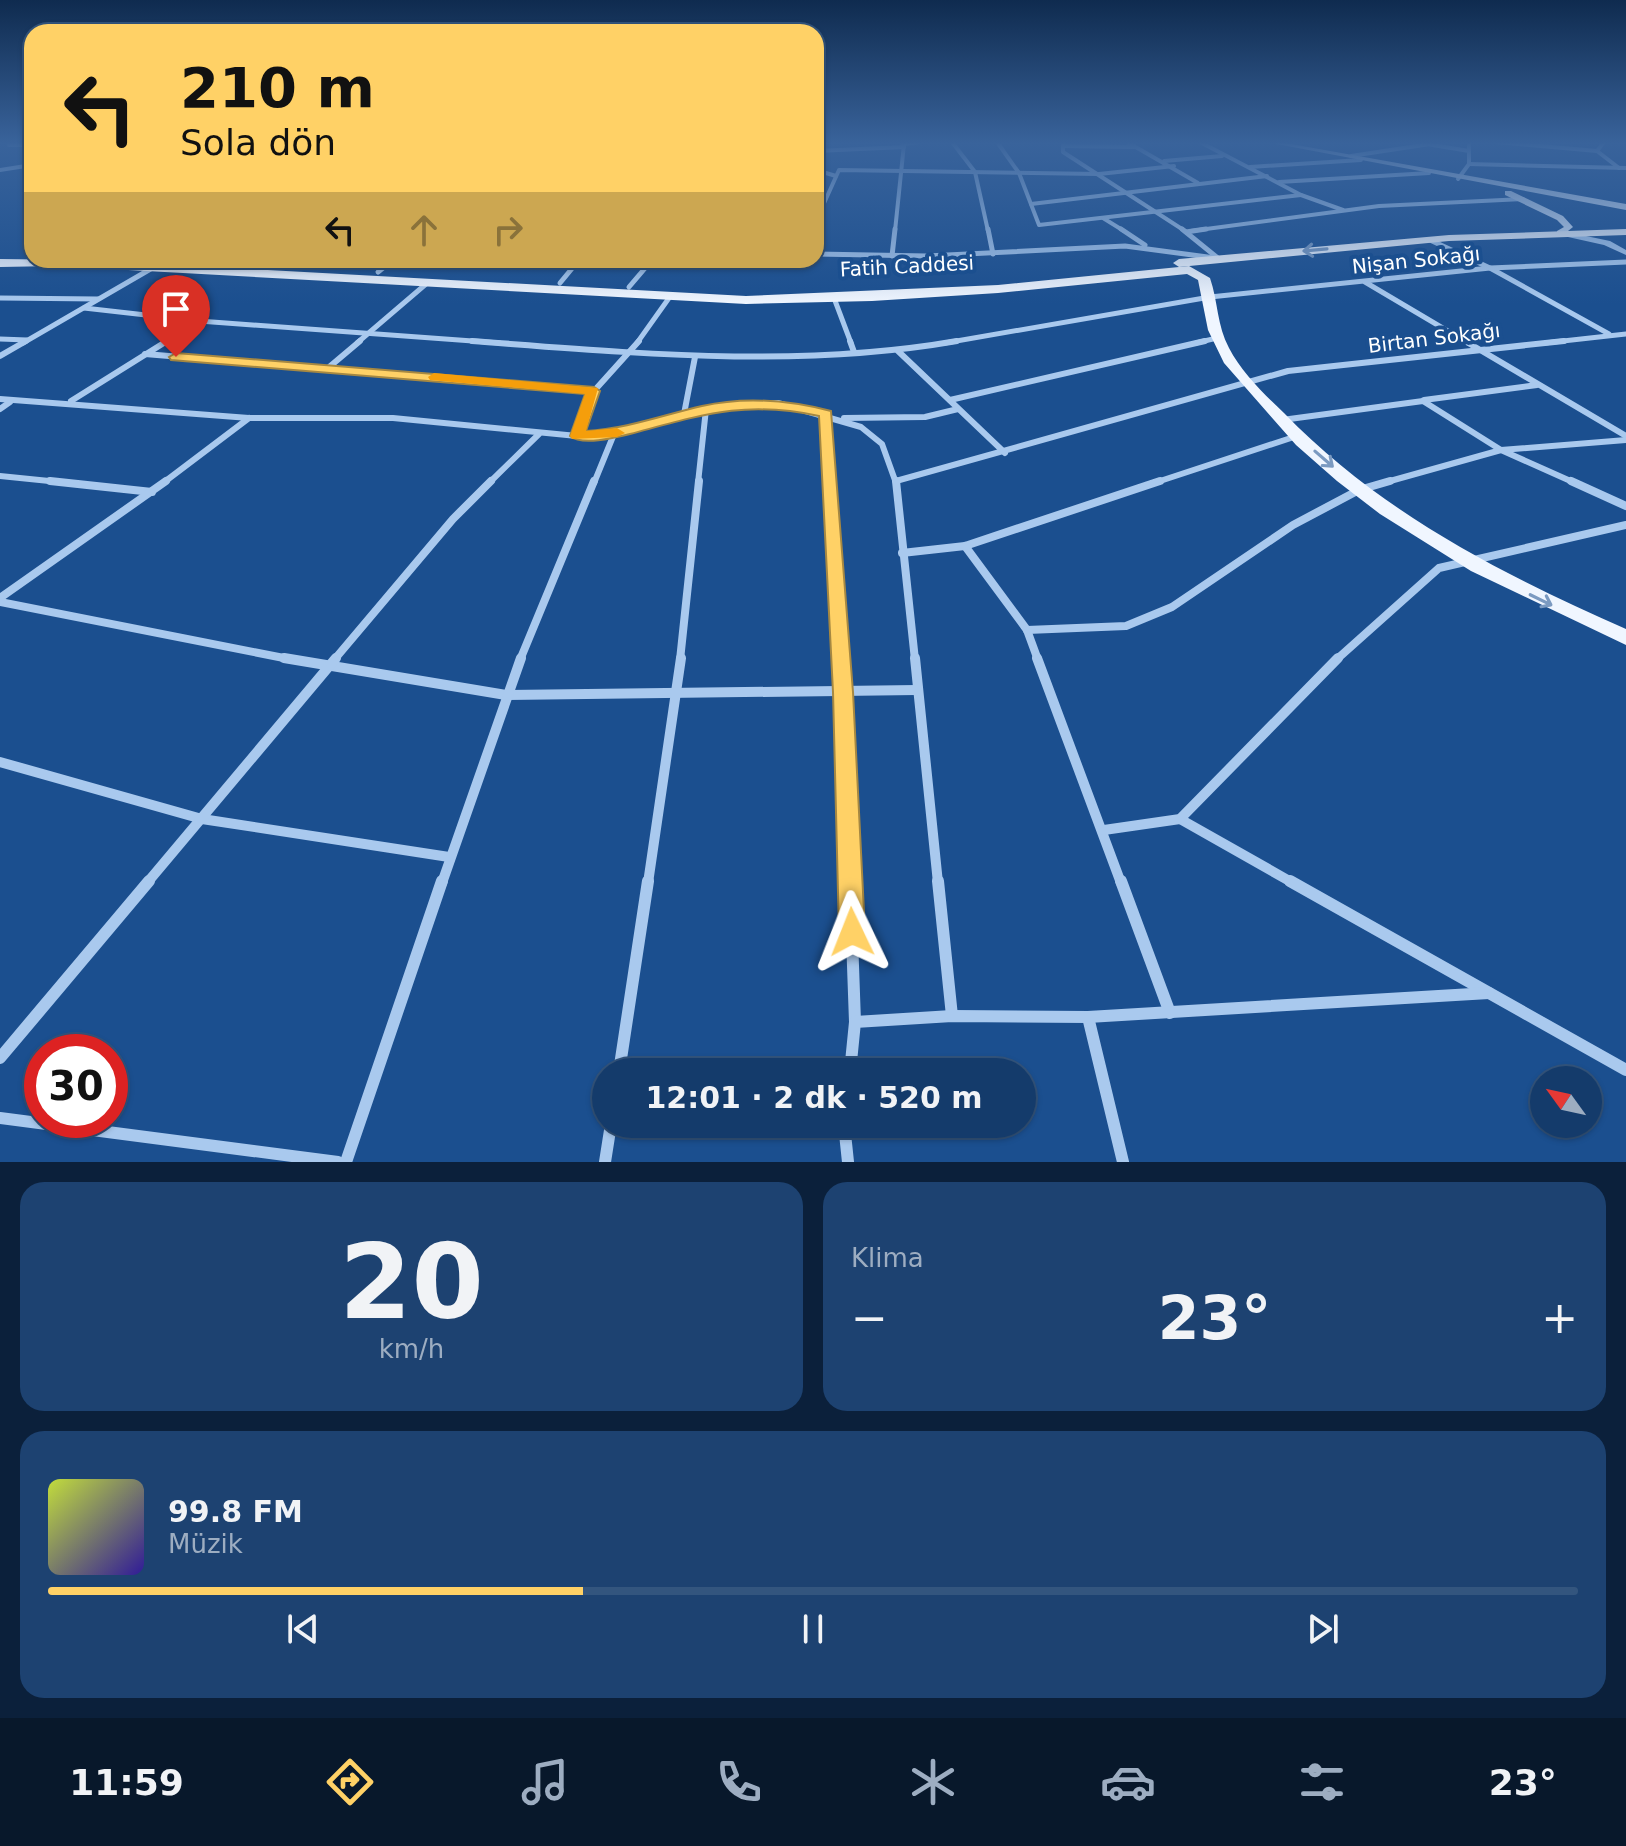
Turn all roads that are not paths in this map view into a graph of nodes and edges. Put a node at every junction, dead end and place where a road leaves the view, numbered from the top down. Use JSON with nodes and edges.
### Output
{"nodes":[{"id":1,"x":900,"y":196,"type":"edge"},
{"id":2,"x":980,"y":196,"type":"edge"},
{"id":3,"x":1028,"y":196,"type":"edge"},
{"id":4,"x":1097,"y":196,"type":"edge"},
{"id":5,"x":1129,"y":196,"type":"edge"},
{"id":6,"x":1290,"y":196,"type":"edge"},
{"id":7,"x":1304,"y":196,"type":"edge"},
{"id":8,"x":1514,"y":196,"type":"edge"},
{"id":9,"x":1523,"y":196,"type":"edge"},
{"id":10,"x":1564,"y":196,"type":"edge"},
{"id":11,"x":1519,"y":198,"type":"junction"},
{"id":12,"x":1031,"y":204,"type":"junction"},
{"id":13,"x":1626,"y":207,"type":"edge"},
{"id":14,"x":1155,"y":212,"type":"junction"},
{"id":15,"x":1347,"y":212,"type":"junction"},
{"id":16,"x":1102,"y":218,"type":"junction"},
{"id":17,"x":1186,"y":232,"type":"junction"},
{"id":18,"x":1626,"y":232,"type":"edge"},
{"id":19,"x":1560,"y":233,"type":"junction"},
{"id":20,"x":1430,"y":240,"type":"junction"},
{"id":21,"x":1148,"y":248,"type":"junction"},
{"id":22,"x":1626,"y":253,"type":"edge"},
{"id":23,"x":824,"y":254,"type":"edge"},
{"id":24,"x":993,"y":254,"type":"junction"},
{"id":25,"x":24,"y":255,"type":"edge"},
{"id":26,"x":0,"y":256,"type":"edge"},
{"id":27,"x":892,"y":256,"type":"junction"},
{"id":28,"x":1253,"y":256,"type":"junction"},
{"id":29,"x":1219,"y":259,"type":"junction"},
{"id":30,"x":1626,"y":262,"type":"edge"},
{"id":31,"x":0,"y":263,"type":"edge"},
{"id":32,"x":24,"y":263,"type":"edge"},
{"id":33,"x":153,"y":268,"type":"edge"},
{"id":34,"x":171,"y":268,"type":"edge"},
{"id":35,"x":315,"y":268,"type":"edge"},
{"id":36,"x":383,"y":268,"type":"edge"},
{"id":37,"x":572,"y":268,"type":"edge"},
{"id":38,"x":645,"y":268,"type":"edge"},
{"id":39,"x":1490,"y":268,"type":"junction"},
{"id":40,"x":1178,"y":269,"type":"junction"},
{"id":41,"x":378,"y":272,"type":"junction"},
{"id":42,"x":1363,"y":281,"type":"junction"},
{"id":43,"x":560,"y":283,"type":"junction"},
{"id":44,"x":426,"y":284,"type":"junction"},
{"id":45,"x":629,"y":287,"type":"junction"},
{"id":46,"x":1208,"y":290,"type":"junction"},
{"id":47,"x":0,"y":298,"type":"edge"},
{"id":48,"x":669,"y":298,"type":"junction"},
{"id":49,"x":834,"y":298,"type":"junction"},
{"id":50,"x":98,"y":299,"type":"junction"},
{"id":51,"x":84,"y":308,"type":"junction"},
{"id":52,"x":199,"y":321,"type":"junction"},
{"id":53,"x":369,"y":333,"type":"junction"},
{"id":54,"x":1609,"y":334,"type":"junction"},
{"id":55,"x":1626,"y":334,"type":"edge"},
{"id":56,"x":1217,"y":338,"type":"junction"},
{"id":57,"x":0,"y":339,"type":"edge"},
{"id":58,"x":30,"y":340,"type":"junction"},
{"id":59,"x":1478,"y":349,"type":"junction"},
{"id":60,"x":898,"y":351,"type":"junction"},
{"id":61,"x":631,"y":352,"type":"junction"},
{"id":62,"x":854,"y":352,"type":"junction"},
{"id":63,"x":145,"y":354,"type":"junction"},
{"id":64,"x":0,"y":356,"type":"edge"},
{"id":65,"x":695,"y":357,"type":"junction"},
{"id":66,"x":328,"y":368,"type":"junction"},
{"id":67,"x":1246,"y":381,"type":"junction"},
{"id":68,"x":1538,"y":384,"type":"junction"},
{"id":69,"x":594,"y":391,"type":"junction"},
{"id":70,"x":0,"y":399,"type":"edge"},
{"id":71,"x":950,"y":400,"type":"junction"},
{"id":72,"x":1423,"y":401,"type":"junction"},
{"id":73,"x":10,"y":402,"type":"junction"},
{"id":74,"x":70,"y":402,"type":"junction"},
{"id":75,"x":0,"y":409,"type":"edge"},
{"id":76,"x":706,"y":409,"type":"junction"},
{"id":77,"x":958,"y":409,"type":"junction"},
{"id":78,"x":684,"y":414,"type":"junction"},
{"id":79,"x":826,"y":414,"type":"junction"},
{"id":80,"x":249,"y":418,"type":"junction"},
{"id":81,"x":838,"y":418,"type":"junction"},
{"id":82,"x":1280,"y":420,"type":"junction"},
{"id":83,"x":539,"y":434,"type":"junction"},
{"id":84,"x":614,"y":434,"type":"junction"},
{"id":85,"x":577,"y":436,"type":"junction"},
{"id":86,"x":1297,"y":436,"type":"junction"},
{"id":87,"x":1626,"y":438,"type":"edge"},
{"id":88,"x":1501,"y":450,"type":"junction"},
{"id":89,"x":1005,"y":453,"type":"junction"},
{"id":90,"x":0,"y":476,"type":"edge"},
{"id":91,"x":896,"y":481,"type":"junction"},
{"id":92,"x":1359,"y":490,"type":"junction"},
{"id":93,"x":152,"y":492,"type":"junction"},
{"id":94,"x":1626,"y":506,"type":"edge"},
{"id":95,"x":1626,"y":525,"type":"edge"},
{"id":96,"x":965,"y":546,"type":"junction"},
{"id":97,"x":902,"y":553,"type":"junction"},
{"id":98,"x":1463,"y":561,"type":"junction"},
{"id":99,"x":0,"y":600,"type":"edge"},
{"id":100,"x":1027,"y":630,"type":"junction"},
{"id":101,"x":1626,"y":638,"type":"edge"},
{"id":102,"x":329,"y":667,"type":"junction"},
{"id":103,"x":917,"y":690,"type":"junction"},
{"id":104,"x":843,"y":692,"type":"junction"},
{"id":105,"x":677,"y":694,"type":"junction"},
{"id":106,"x":506,"y":695,"type":"junction"},
{"id":107,"x":0,"y":762,"type":"edge"},
{"id":108,"x":202,"y":819,"type":"junction"},
{"id":109,"x":1180,"y":819,"type":"junction"},
{"id":110,"x":1104,"y":830,"type":"junction"},
{"id":111,"x":449,"y":857,"type":"junction"},
{"id":112,"x":1489,"y":993,"type":"junction"},
{"id":113,"x":1170,"y":1013,"type":"junction"},
{"id":114,"x":952,"y":1016,"type":"junction"},
{"id":115,"x":1088,"y":1017,"type":"junction"},
{"id":116,"x":855,"y":1022,"type":"junction"},
{"id":117,"x":0,"y":1058,"type":"edge"},
{"id":118,"x":621,"y":1058,"type":"edge"},
{"id":119,"x":851,"y":1058,"type":"edge"},
{"id":120,"x":1626,"y":1070,"type":"edge"},
{"id":121,"x":0,"y":1118,"type":"edge"},
{"id":122,"x":609,"y":1138,"type":"edge"},
{"id":123,"x":845,"y":1138,"type":"edge"},
{"id":124,"x":338,"y":1162,"type":"edge"},
{"id":125,"x":346,"y":1162,"type":"edge"},
{"id":126,"x":605,"y":1162,"type":"edge"},
{"id":127,"x":848,"y":1162,"type":"edge"},
{"id":128,"x":1123,"y":1162,"type":"edge"}],
"edges":[{"from":1,"to":27,"type":"street"},
{"from":2,"to":24,"type":"street"},
{"from":3,"to":12,"type":"street"},
{"from":4,"to":12,"type":"street"},
{"from":5,"to":14,"type":"street"},
{"from":6,"to":14,"type":"street"},
{"from":7,"to":15,"type":"street"},
{"from":8,"to":11,"type":"main road"},
{"from":9,"to":11,"type":"main road"},
{"from":10,"to":13,"type":"main road"},
{"from":11,"to":15,"type":"street"},
{"from":11,"to":19,"type":"main road"},
{"from":12,"to":16,"type":"street"},
{"from":14,"to":16,"type":"street"},
{"from":14,"to":17,"type":"street"},
{"from":15,"to":17,"type":"street"},
{"from":16,"to":21,"type":"street"},
{"from":17,"to":29,"type":"street"},
{"from":18,"to":19,"type":"main road","name":"Fatih Caddesi"},
{"from":19,"to":20,"type":"main road","name":"Fatih Caddesi"},
{"from":19,"to":22,"type":"street"},
{"from":20,"to":28,"type":"main road","name":"Fatih Caddesi","one_way":true},
{"from":20,"to":39,"type":"street"},
{"from":21,"to":24,"type":"street"},
{"from":21,"to":29,"type":"street"},
{"from":23,"to":27,"type":"street"},
{"from":24,"to":27,"type":"street"},
{"from":25,"to":26,"type":"main road"},
{"from":28,"to":29,"type":"main road","name":"Fatih Caddesi"},
{"from":28,"to":46,"type":"main road"},
{"from":29,"to":40,"type":"main road"},
{"from":29,"to":45,"type":"main road","name":"Fatih Caddesi"},
{"from":30,"to":39,"type":"street","name":"Nişan Sokağı"},
{"from":31,"to":32,"type":"main road"},
{"from":33,"to":50,"type":"street"},
{"from":34,"to":44,"type":"main road"},
{"from":35,"to":41,"type":"main road","name":"Fatih Caddesi"},
{"from":36,"to":41,"type":"street"},
{"from":37,"to":43,"type":"street"},
{"from":38,"to":45,"type":"street"},
{"from":39,"to":42,"type":"street","name":"Nişan Sokağı"},
{"from":39,"to":54,"type":"street"},
{"from":40,"to":46,"type":"main road"},
{"from":40,"to":49,"type":"main road"},
{"from":41,"to":43,"type":"main road","name":"Fatih Caddesi"},
{"from":42,"to":46,"type":"street","name":"Nişan Sokağı"},
{"from":42,"to":59,"type":"street"},
{"from":43,"to":45,"type":"main road","name":"Fatih Caddesi"},
{"from":44,"to":48,"type":"main road"},
{"from":44,"to":53,"type":"street"},
{"from":46,"to":56,"type":"main road"},
{"from":46,"to":60,"type":"street","name":"Nişan Sokağı"},
{"from":47,"to":50,"type":"street"},
{"from":48,"to":49,"type":"main road"},
{"from":48,"to":61,"type":"street"},
{"from":49,"to":62,"type":"street"},
{"from":50,"to":51,"type":"street"},
{"from":51,"to":52,"type":"street","name":"Nişan Sokağı"},
{"from":51,"to":58,"type":"street"},
{"from":52,"to":53,"type":"street","name":"Nişan Sokağı"},
{"from":52,"to":63,"type":"street"},
{"from":53,"to":61,"type":"street","name":"Nişan Sokağı"},
{"from":53,"to":66,"type":"street"},
{"from":54,"to":55,"type":"street","name":"Birtan Sokağı"},
{"from":54,"to":59,"type":"street","name":"Birtan Sokağı"},
{"from":56,"to":67,"type":"main road"},
{"from":56,"to":71,"type":"street"},
{"from":57,"to":58,"type":"street"},
{"from":58,"to":64,"type":"street"},
{"from":59,"to":67,"type":"street","name":"Birtan Sokağı"},
{"from":59,"to":68,"type":"street"},
{"from":60,"to":62,"type":"street","name":"Nişan Sokağı"},
{"from":60,"to":71,"type":"street"},
{"from":61,"to":65,"type":"street","name":"Nişan Sokağı"},
{"from":61,"to":69,"type":"street"},
{"from":62,"to":65,"type":"street","name":"Nişan Sokağı"},
{"from":63,"to":66,"type":"street"},
{"from":63,"to":74,"type":"street"},
{"from":65,"to":78,"type":"street"},
{"from":66,"to":69,"type":"street"},
{"from":67,"to":82,"type":"main road"},
{"from":67,"to":89,"type":"street","name":"Birtan Sokağı"},
{"from":68,"to":72,"type":"street"},
{"from":68,"to":87,"type":"street"},
{"from":69,"to":85,"type":"street"},
{"from":70,"to":73,"type":"street"},
{"from":71,"to":77,"type":"street"},
{"from":72,"to":82,"type":"street"},
{"from":72,"to":88,"type":"street"},
{"from":73,"to":74,"type":"street"},
{"from":73,"to":75,"type":"street"},
{"from":74,"to":80,"type":"street"},
{"from":76,"to":78,"type":"street"},
{"from":76,"to":79,"type":"street"},
{"from":76,"to":105,"type":"street"},
{"from":77,"to":81,"type":"street"},
{"from":77,"to":89,"type":"street"},
{"from":78,"to":84,"type":"street"},
{"from":79,"to":81,"type":"street"},
{"from":79,"to":104,"type":"street"},
{"from":80,"to":83,"type":"street"},
{"from":80,"to":93,"type":"street"},
{"from":81,"to":91,"type":"street"},
{"from":82,"to":86,"type":"main road"},
{"from":83,"to":85,"type":"street"},
{"from":83,"to":102,"type":"street"},
{"from":84,"to":85,"type":"street"},
{"from":84,"to":106,"type":"street"},
{"from":86,"to":92,"type":"main road","one_way":true},
{"from":86,"to":96,"type":"street"},
{"from":87,"to":88,"type":"street"},
{"from":88,"to":92,"type":"street"},
{"from":88,"to":94,"type":"street"},
{"from":89,"to":91,"type":"street","name":"Birtan Sokağı"},
{"from":90,"to":93,"type":"street"},
{"from":91,"to":97,"type":"street"},
{"from":92,"to":98,"type":"main road"},
{"from":92,"to":100,"type":"street"},
{"from":93,"to":99,"type":"street"},
{"from":95,"to":98,"type":"street"},
{"from":96,"to":97,"type":"street"},
{"from":96,"to":100,"type":"street"},
{"from":97,"to":103,"type":"street"},
{"from":98,"to":101,"type":"main road","one_way":true},
{"from":98,"to":109,"type":"street"},
{"from":99,"to":102,"type":"street"},
{"from":100,"to":110,"type":"street"},
{"from":102,"to":106,"type":"street"},
{"from":102,"to":108,"type":"street"},
{"from":103,"to":104,"type":"street"},
{"from":103,"to":114,"type":"street"},
{"from":104,"to":105,"type":"street"},
{"from":104,"to":116,"type":"street"},
{"from":105,"to":106,"type":"street"},
{"from":105,"to":118,"type":"street"},
{"from":106,"to":111,"type":"street"},
{"from":107,"to":108,"type":"street"},
{"from":108,"to":111,"type":"street"},
{"from":108,"to":117,"type":"street"},
{"from":109,"to":110,"type":"street"},
{"from":109,"to":112,"type":"street"},
{"from":110,"to":113,"type":"street"},
{"from":111,"to":125,"type":"street"},
{"from":112,"to":113,"type":"street"},
{"from":112,"to":120,"type":"street"},
{"from":113,"to":115,"type":"street"},
{"from":114,"to":115,"type":"street"},
{"from":114,"to":116,"type":"street"},
{"from":115,"to":128,"type":"street"},
{"from":116,"to":119,"type":"street"},
{"from":121,"to":124,"type":"street"},
{"from":122,"to":126,"type":"street"},
{"from":123,"to":127,"type":"street"}]}
